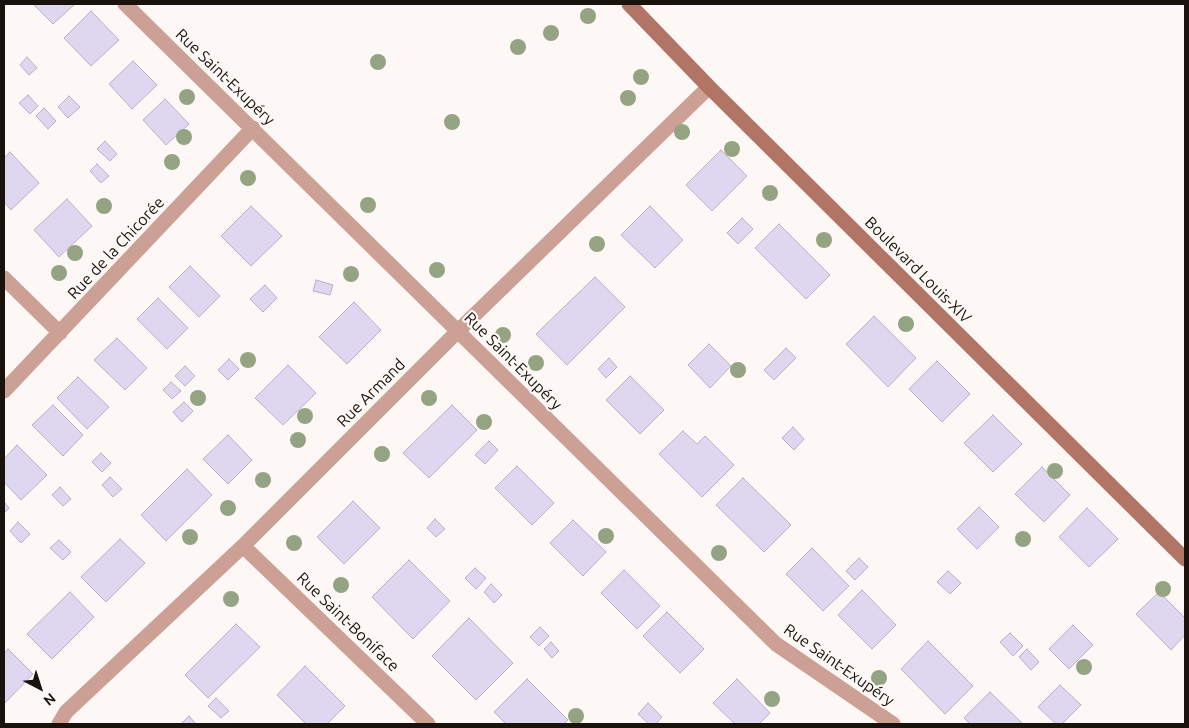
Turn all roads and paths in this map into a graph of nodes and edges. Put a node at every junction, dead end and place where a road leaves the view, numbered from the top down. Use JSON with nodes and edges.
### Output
{"nodes":[{"id":1,"x":125,"y":4,"type":"edge"},
{"id":2,"x":628,"y":4,"type":"edge"},
{"id":3,"x":709,"y":87,"type":"junction"},
{"id":4,"x":253,"y":128,"type":"junction"},
{"id":5,"x":4,"y":278,"type":"edge"},
{"id":6,"x":458,"y":331,"type":"junction"},
{"id":7,"x":60,"y":333,"type":"junction"},
{"id":8,"x":4,"y":391,"type":"edge"},
{"id":9,"x":243,"y":546,"type":"junction"},
{"id":10,"x":1185,"y":559,"type":"edge"},
{"id":11,"x":59,"y":724,"type":"edge"},
{"id":12,"x":428,"y":724,"type":"edge"},
{"id":13,"x":893,"y":724,"type":"edge"}],
"edges":[{"from":1,"to":4,"type":"street","name":"Rue Saint-Exupéry"},
{"from":2,"to":3,"type":"main road","name":"Boulevard Louis-XIV"},
{"from":3,"to":6,"type":"street","name":"Rue Armand"},
{"from":3,"to":10,"type":"main road","name":"Boulevard Louis-XIV"},
{"from":4,"to":6,"type":"street","name":"Rue Saint-Exupéry"},
{"from":4,"to":7,"type":"street","name":"Rue de la Chicorée"},
{"from":5,"to":7,"type":"street"},
{"from":6,"to":9,"type":"street","name":"Rue Armand"},
{"from":6,"to":13,"type":"street","name":"Rue Saint-Exupéry"},
{"from":7,"to":8,"type":"street","name":"Rue de la Chicorée"},
{"from":9,"to":11,"type":"street","name":"Rue Armand"},
{"from":9,"to":12,"type":"street","name":"Rue Saint-Boniface"}]}
